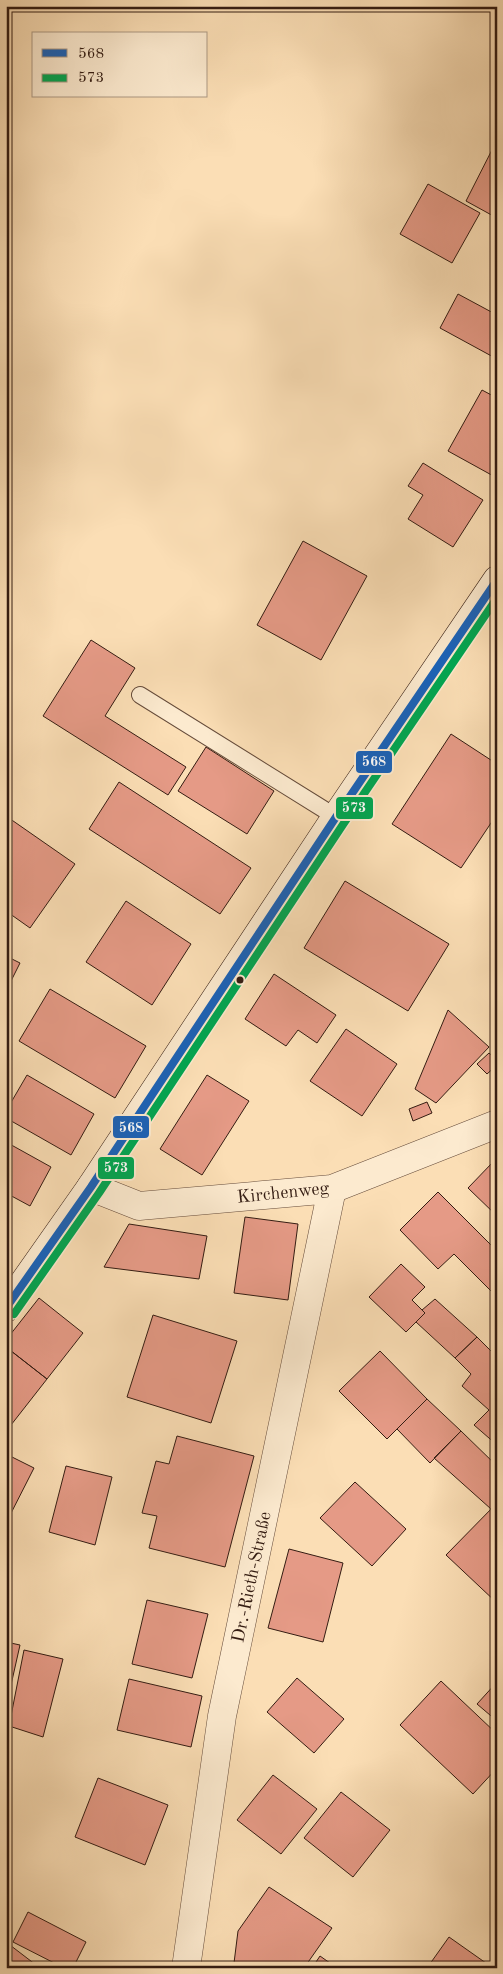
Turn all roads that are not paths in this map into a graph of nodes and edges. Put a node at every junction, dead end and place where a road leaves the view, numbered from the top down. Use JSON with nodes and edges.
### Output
{"nodes":[{"id":1,"x":497,"y":580,"type":"edge"},
{"id":2,"x":140,"y":695,"type":"dead end"},
{"id":3,"x":336,"y":817,"type":"junction"},
{"id":4,"x":497,"y":1124,"type":"edge"},
{"id":5,"x":91,"y":1188,"type":"junction"},
{"id":6,"x":332,"y":1189,"type":"junction"},
{"id":7,"x":6,"y":1308,"type":"edge"},
{"id":8,"x":186,"y":1968,"type":"edge"}],
"edges":[{"from":1,"to":3,"type":"street"},
{"from":2,"to":3,"type":"lane"},
{"from":3,"to":5,"type":"street"},
{"from":4,"to":6,"type":"street","name":"Kirchenweg"},
{"from":5,"to":6,"type":"street","name":"Kirchenweg"},
{"from":5,"to":7,"type":"street"},
{"from":6,"to":8,"type":"street","name":"Dr.-Rieth-Straße"}]}
